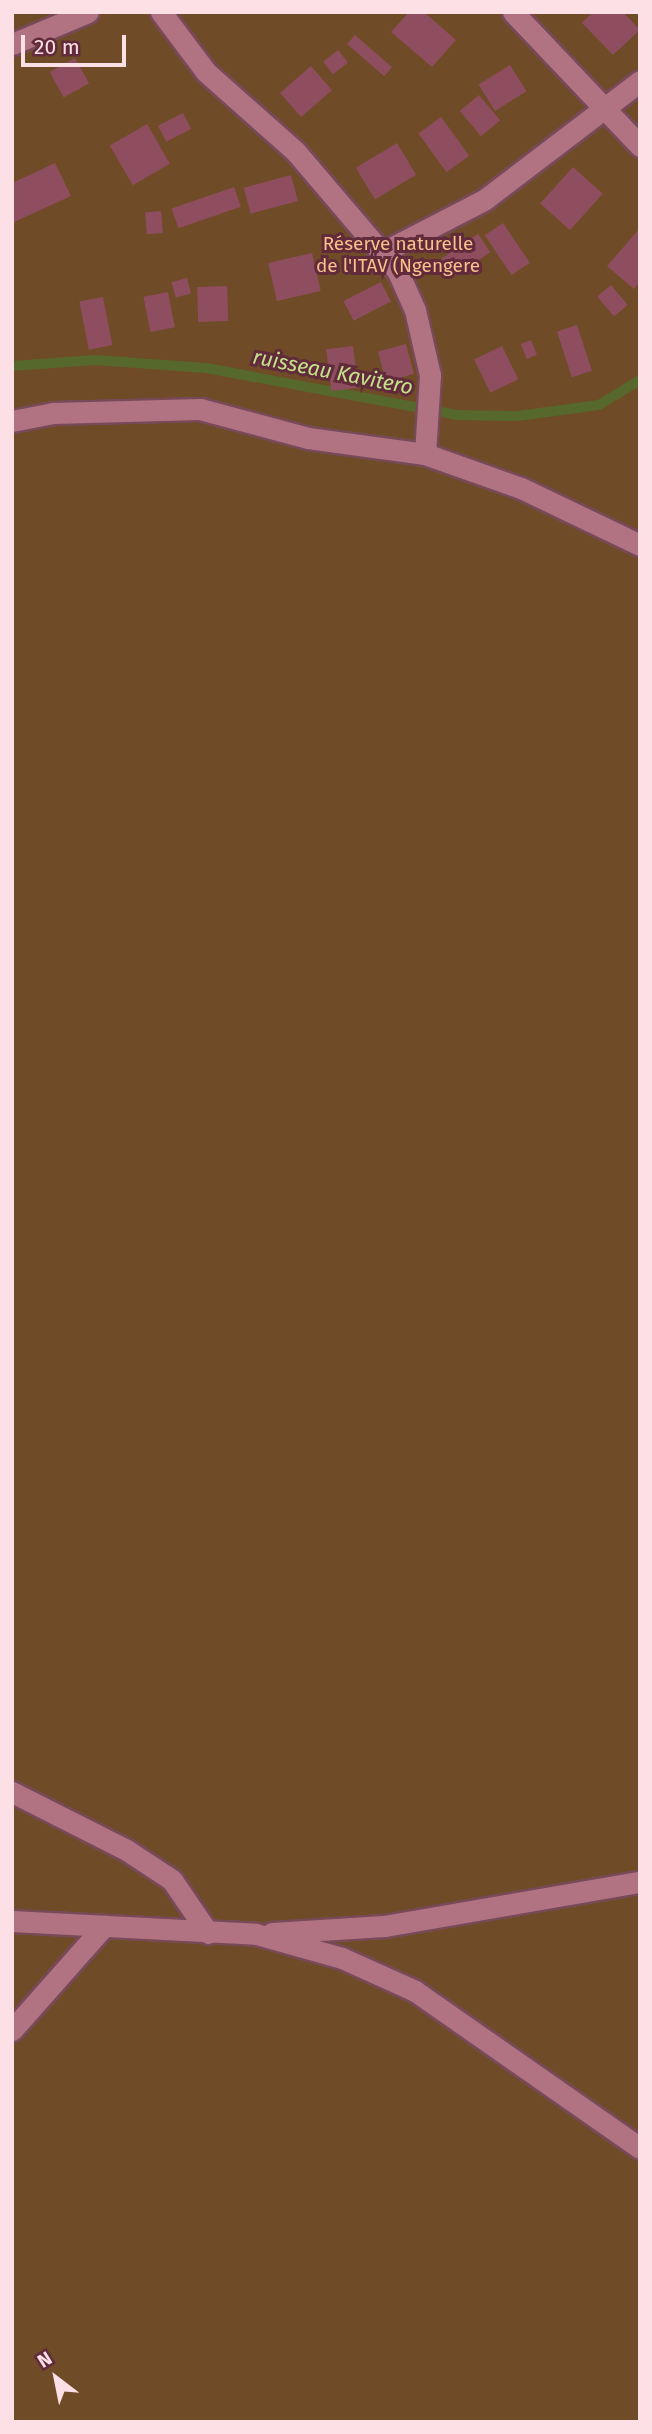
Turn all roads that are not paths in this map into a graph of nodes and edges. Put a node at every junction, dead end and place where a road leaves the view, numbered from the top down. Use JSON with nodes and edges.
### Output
{"nodes":[{"id":1,"x":88,"y":12,"type":"edge"},
{"id":2,"x":161,"y":12,"type":"edge"},
{"id":3,"x":513,"y":12,"type":"edge"},
{"id":4,"x":12,"y":44,"type":"edge"},
{"id":5,"x":640,"y":81,"type":"edge"},
{"id":6,"x":607,"y":107,"type":"junction"},
{"id":7,"x":640,"y":146,"type":"edge"},
{"id":8,"x":385,"y":251,"type":"junction"},
{"id":9,"x":12,"y":421,"type":"edge"},
{"id":10,"x":425,"y":454,"type":"junction"},
{"id":11,"x":640,"y":545,"type":"edge"},
{"id":12,"x":12,"y":1792,"type":"edge"},
{"id":13,"x":640,"y":1882,"type":"edge"},
{"id":14,"x":12,"y":1921,"type":"edge"},
{"id":15,"x":104,"y":1926,"type":"junction"},
{"id":16,"x":208,"y":1933,"type":"junction"},
{"id":17,"x":256,"y":1934,"type":"junction"},
{"id":18,"x":12,"y":2030,"type":"edge"},
{"id":19,"x":640,"y":2148,"type":"edge"}],
"edges":[{"from":1,"to":4,"type":"street"},
{"from":2,"to":8,"type":"street"},
{"from":3,"to":6,"type":"street"},
{"from":5,"to":6,"type":"street"},
{"from":6,"to":7,"type":"street"},
{"from":6,"to":8,"type":"street"},
{"from":8,"to":10,"type":"street"},
{"from":9,"to":10,"type":"street"},
{"from":10,"to":11,"type":"street"},
{"from":12,"to":16,"type":"street"},
{"from":13,"to":17,"type":"street"},
{"from":14,"to":15,"type":"street"},
{"from":15,"to":16,"type":"street"},
{"from":15,"to":18,"type":"street"},
{"from":16,"to":17,"type":"street"},
{"from":17,"to":19,"type":"street"}]}
